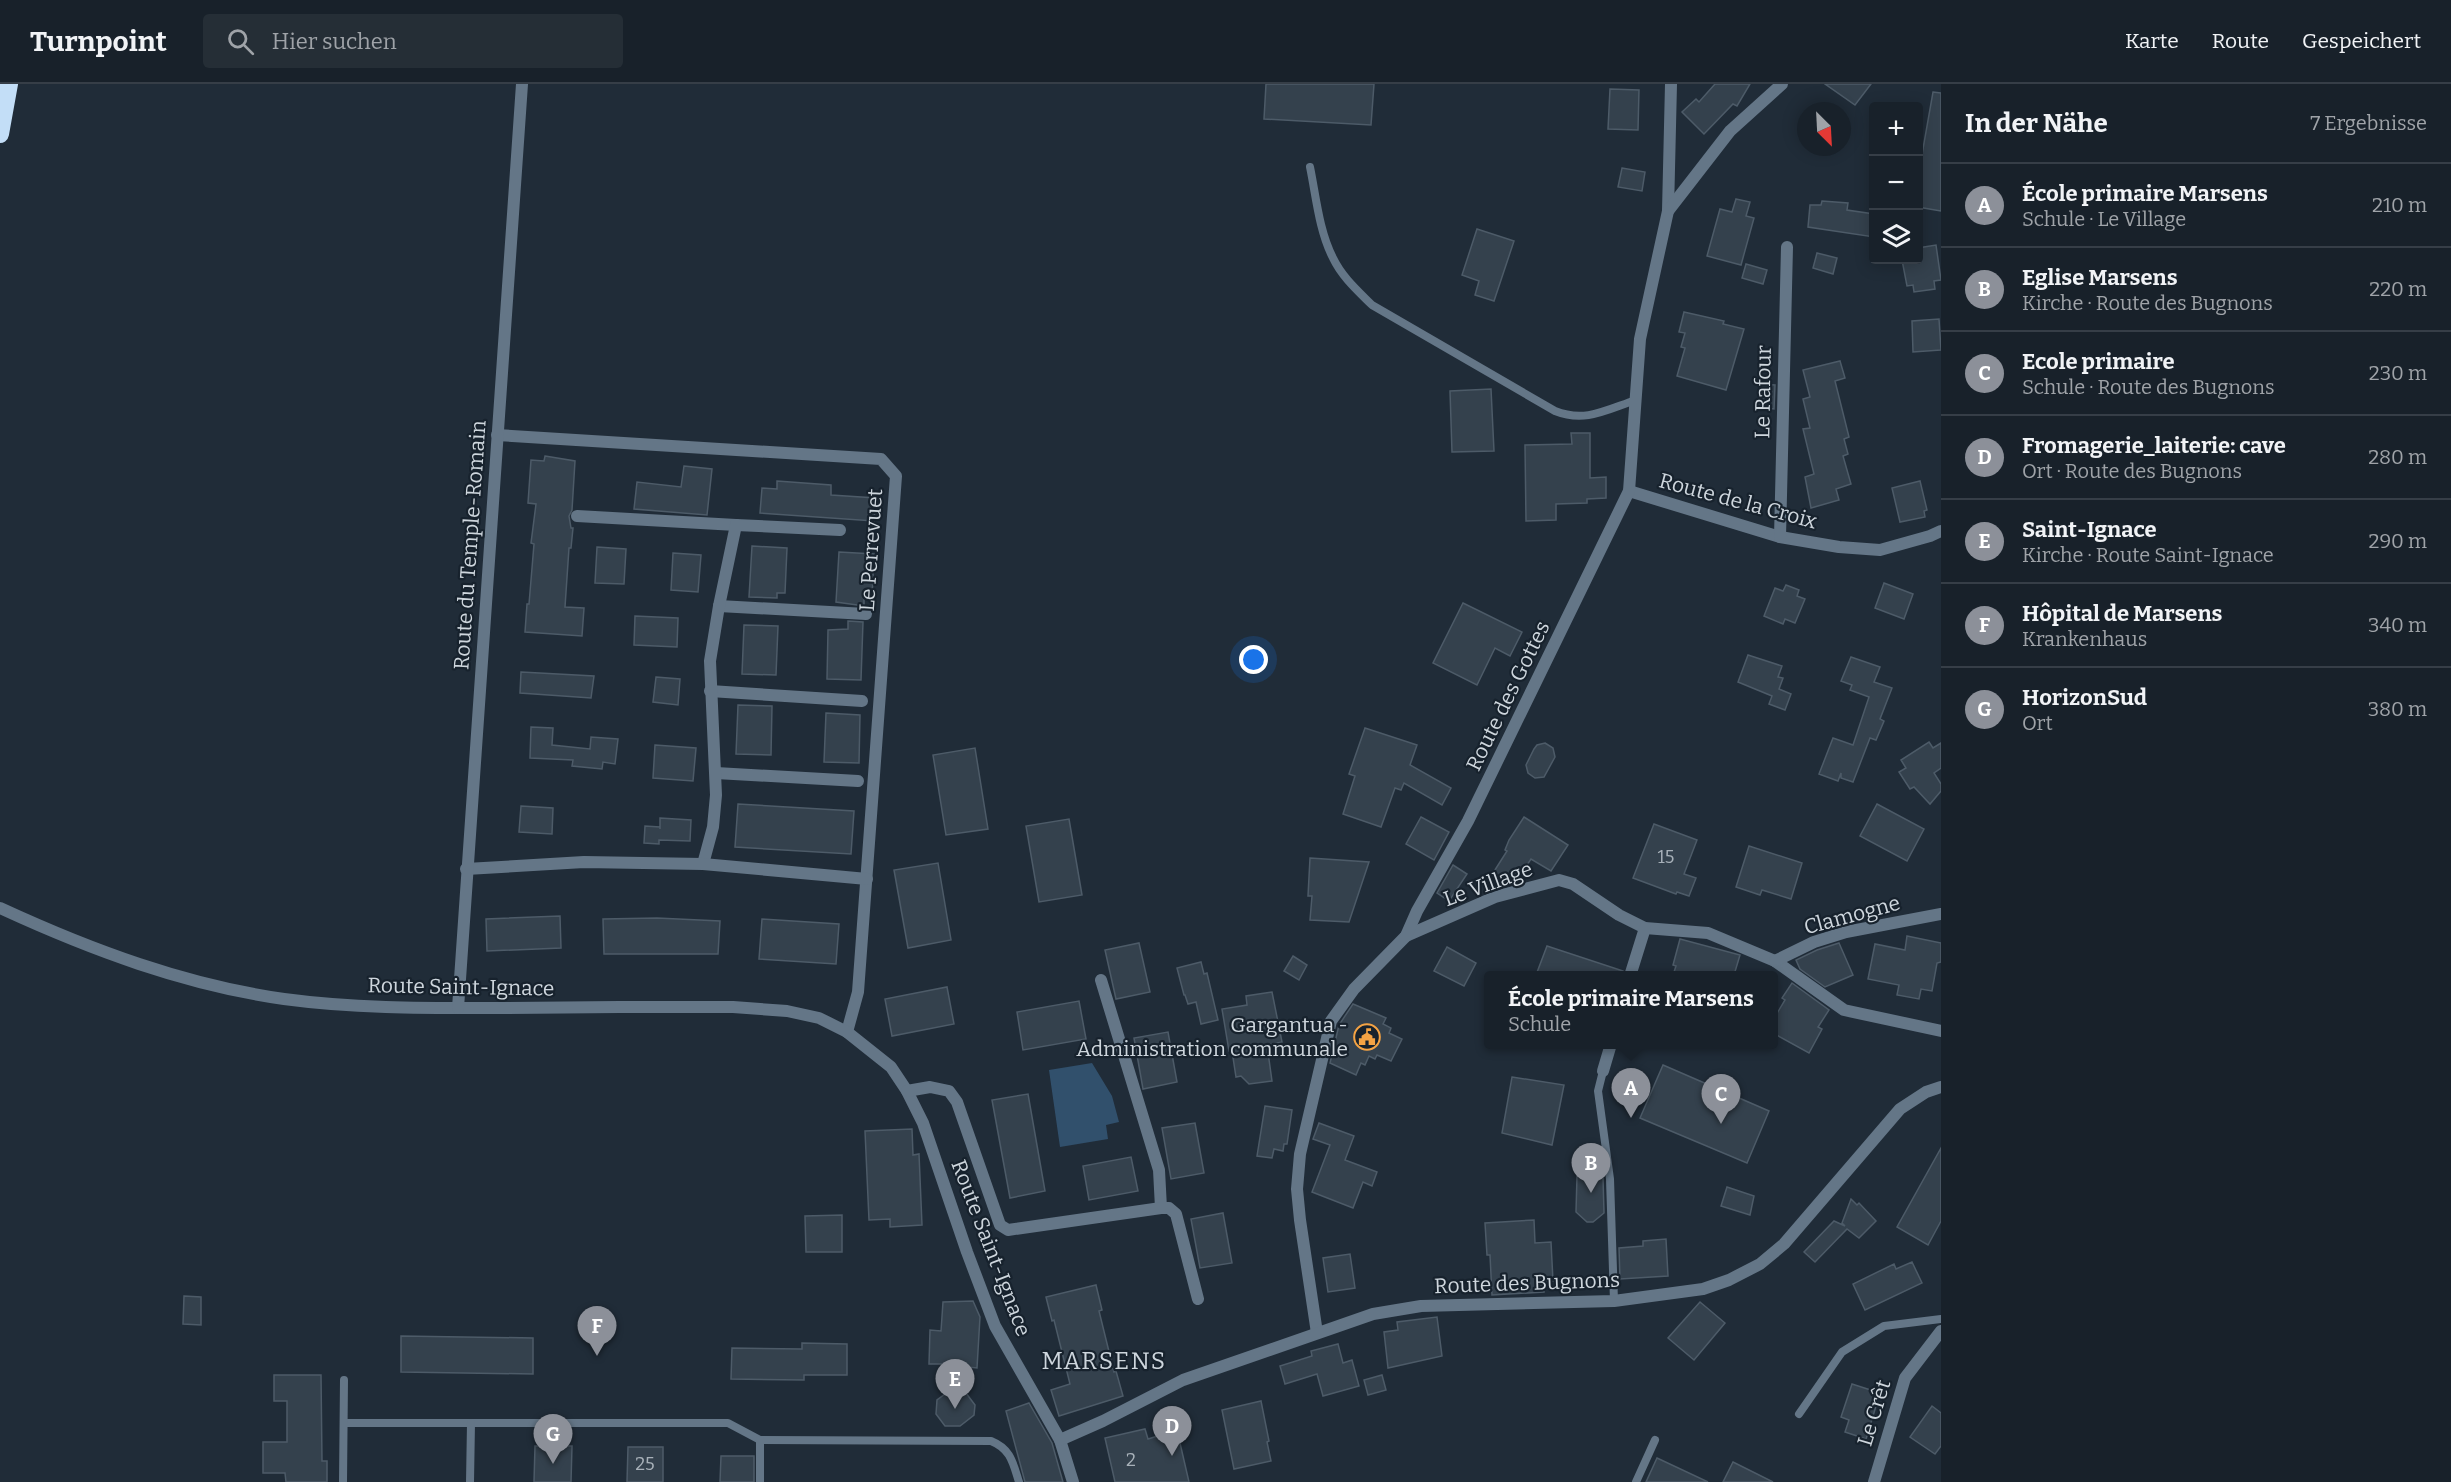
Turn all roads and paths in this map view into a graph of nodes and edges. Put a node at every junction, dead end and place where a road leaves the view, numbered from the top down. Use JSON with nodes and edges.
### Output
{"nodes":[{"id":1,"x":9,"y":84,"type":"edge"},
{"id":2,"x":522,"y":84,"type":"edge"},
{"id":3,"x":1671,"y":84,"type":"edge"},
{"id":4,"x":1782,"y":84,"type":"edge"},
{"id":5,"x":0,"y":134,"type":"edge"},
{"id":6,"x":1310,"y":167,"type":"dead end"},
{"id":7,"x":1668,"y":211,"type":"junction"},
{"id":8,"x":1787,"y":247,"type":"dead end"},
{"id":9,"x":1636,"y":400,"type":"junction"},
{"id":10,"x":497,"y":435,"type":"junction"},
{"id":11,"x":1629,"y":491,"type":"junction"},
{"id":12,"x":577,"y":516,"type":"dead end"},
{"id":13,"x":736,"y":525,"type":"junction"},
{"id":14,"x":840,"y":530,"type":"dead end"},
{"id":15,"x":1941,"y":531,"type":"edge"},
{"id":16,"x":1780,"y":537,"type":"junction"},
{"id":17,"x":718,"y":606,"type":"junction"},
{"id":18,"x":866,"y":614,"type":"dead end"},
{"id":19,"x":710,"y":691,"type":"junction"},
{"id":20,"x":862,"y":701,"type":"dead end"},
{"id":21,"x":716,"y":773,"type":"junction"},
{"id":22,"x":858,"y":781,"type":"dead end"},
{"id":23,"x":703,"y":864,"type":"junction"},
{"id":24,"x":466,"y":869,"type":"junction"},
{"id":25,"x":867,"y":879,"type":"junction"},
{"id":26,"x":0,"y":908,"type":"edge"},
{"id":27,"x":1941,"y":914,"type":"edge"},
{"id":28,"x":1645,"y":928,"type":"junction"},
{"id":29,"x":1406,"y":936,"type":"junction"},
{"id":30,"x":1775,"y":961,"type":"junction"},
{"id":31,"x":1631,"y":971,"type":"edge"},
{"id":32,"x":1101,"y":980,"type":"dead end"},
{"id":33,"x":458,"y":1008,"type":"junction"},
{"id":34,"x":1941,"y":1031,"type":"edge"},
{"id":35,"x":847,"y":1032,"type":"junction"},
{"id":36,"x":1610,"y":1049,"type":"edge"},
{"id":37,"x":1603,"y":1071,"type":"joint"},
{"id":38,"x":1941,"y":1087,"type":"edge"},
{"id":39,"x":907,"y":1091,"type":"junction"},
{"id":40,"x":1161,"y":1208,"type":"junction"},
{"id":41,"x":1198,"y":1299,"type":"dead end"},
{"id":42,"x":1614,"y":1301,"type":"junction"},
{"id":43,"x":1941,"y":1319,"type":"edge"},
{"id":44,"x":1941,"y":1331,"type":"edge"},
{"id":45,"x":1317,"y":1333,"type":"junction"},
{"id":46,"x":344,"y":1380,"type":"dead end"},
{"id":47,"x":1799,"y":1414,"type":"dead end"},
{"id":48,"x":344,"y":1423,"type":"junction"},
{"id":49,"x":471,"y":1423,"type":"junction"},
{"id":50,"x":760,"y":1440,"type":"junction"},
{"id":51,"x":1060,"y":1440,"type":"junction"},
{"id":52,"x":1655,"y":1440,"type":"dead end"},
{"id":53,"x":343,"y":1482,"type":"edge"},
{"id":54,"x":470,"y":1482,"type":"edge"},
{"id":55,"x":760,"y":1482,"type":"edge"},
{"id":56,"x":1019,"y":1482,"type":"edge"},
{"id":57,"x":1072,"y":1482,"type":"edge"},
{"id":58,"x":1636,"y":1482,"type":"edge"},
{"id":59,"x":1874,"y":1482,"type":"edge"}],
"edges":[{"from":1,"to":5,"type":"highway"},
{"from":2,"to":10,"type":"street","name":"Route du Temple-Romain"},
{"from":3,"to":7,"type":"street"},
{"from":4,"to":7,"type":"street","name":"Route des Gottes"},
{"from":6,"to":9,"type":"lane"},
{"from":7,"to":9,"type":"street","name":"Route des Gottes"},
{"from":8,"to":16,"type":"street","name":"Le Rafour"},
{"from":9,"to":11,"type":"street","name":"Route des Gottes"},
{"from":10,"to":24,"type":"street","name":"Route du Temple-Romain"},
{"from":10,"to":25,"type":"street","name":"Le Perrevuet"},
{"from":11,"to":16,"type":"street","name":"Route de la Croix"},
{"from":11,"to":29,"type":"street","name":"Route des Gottes"},
{"from":12,"to":13,"type":"street"},
{"from":13,"to":14,"type":"street"},
{"from":13,"to":17,"type":"street"},
{"from":15,"to":16,"type":"street","name":"Route de la Croix"},
{"from":17,"to":18,"type":"street"},
{"from":17,"to":19,"type":"street"},
{"from":19,"to":20,"type":"street"},
{"from":19,"to":21,"type":"street"},
{"from":21,"to":22,"type":"street"},
{"from":21,"to":23,"type":"street"},
{"from":23,"to":24,"type":"street"},
{"from":23,"to":25,"type":"street"},
{"from":24,"to":33,"type":"street","name":"Route du Temple-Romain"},
{"from":25,"to":35,"type":"street","name":"Le Perrevuet"},
{"from":26,"to":33,"type":"street","name":"Route Saint-Ignace"},
{"from":27,"to":30,"type":"street","name":"Clamogne"},
{"from":28,"to":29,"type":"street","name":"Le Village"},
{"from":28,"to":30,"type":"street","name":"Le Village"},
{"from":28,"to":31,"type":"street"},
{"from":29,"to":45,"type":"street","name":"Route des Gottes"},
{"from":30,"to":34,"type":"street","name":"Le Village"},
{"from":32,"to":40,"type":"street"},
{"from":33,"to":35,"type":"street","name":"Route Saint-Ignace"},
{"from":35,"to":39,"type":"street","name":"Route Saint-Ignace"},
{"from":36,"to":37,"type":"street"},
{"from":37,"to":42,"type":"lane"},
{"from":38,"to":42,"type":"street","name":"Route des Bugnons"},
{"from":39,"to":40,"type":"street","name":"Route Saint-Ignace"},
{"from":39,"to":51,"type":"street","name":"Route Saint-Ignace"},
{"from":40,"to":41,"type":"street"},
{"from":42,"to":45,"type":"street","name":"Route des Bugnons"},
{"from":43,"to":47,"type":"lane"},
{"from":44,"to":59,"type":"street","name":"Le Crêt"},
{"from":45,"to":51,"type":"street","name":"Route des Bugnons"},
{"from":46,"to":48,"type":"lane"},
{"from":48,"to":49,"type":"lane"},
{"from":48,"to":53,"type":"lane"},
{"from":49,"to":50,"type":"lane"},
{"from":49,"to":54,"type":"lane"},
{"from":50,"to":55,"type":"lane"},
{"from":50,"to":56,"type":"lane"},
{"from":51,"to":57,"type":"street","name":"Route Saint-Ignace"},
{"from":52,"to":58,"type":"lane"}]}
